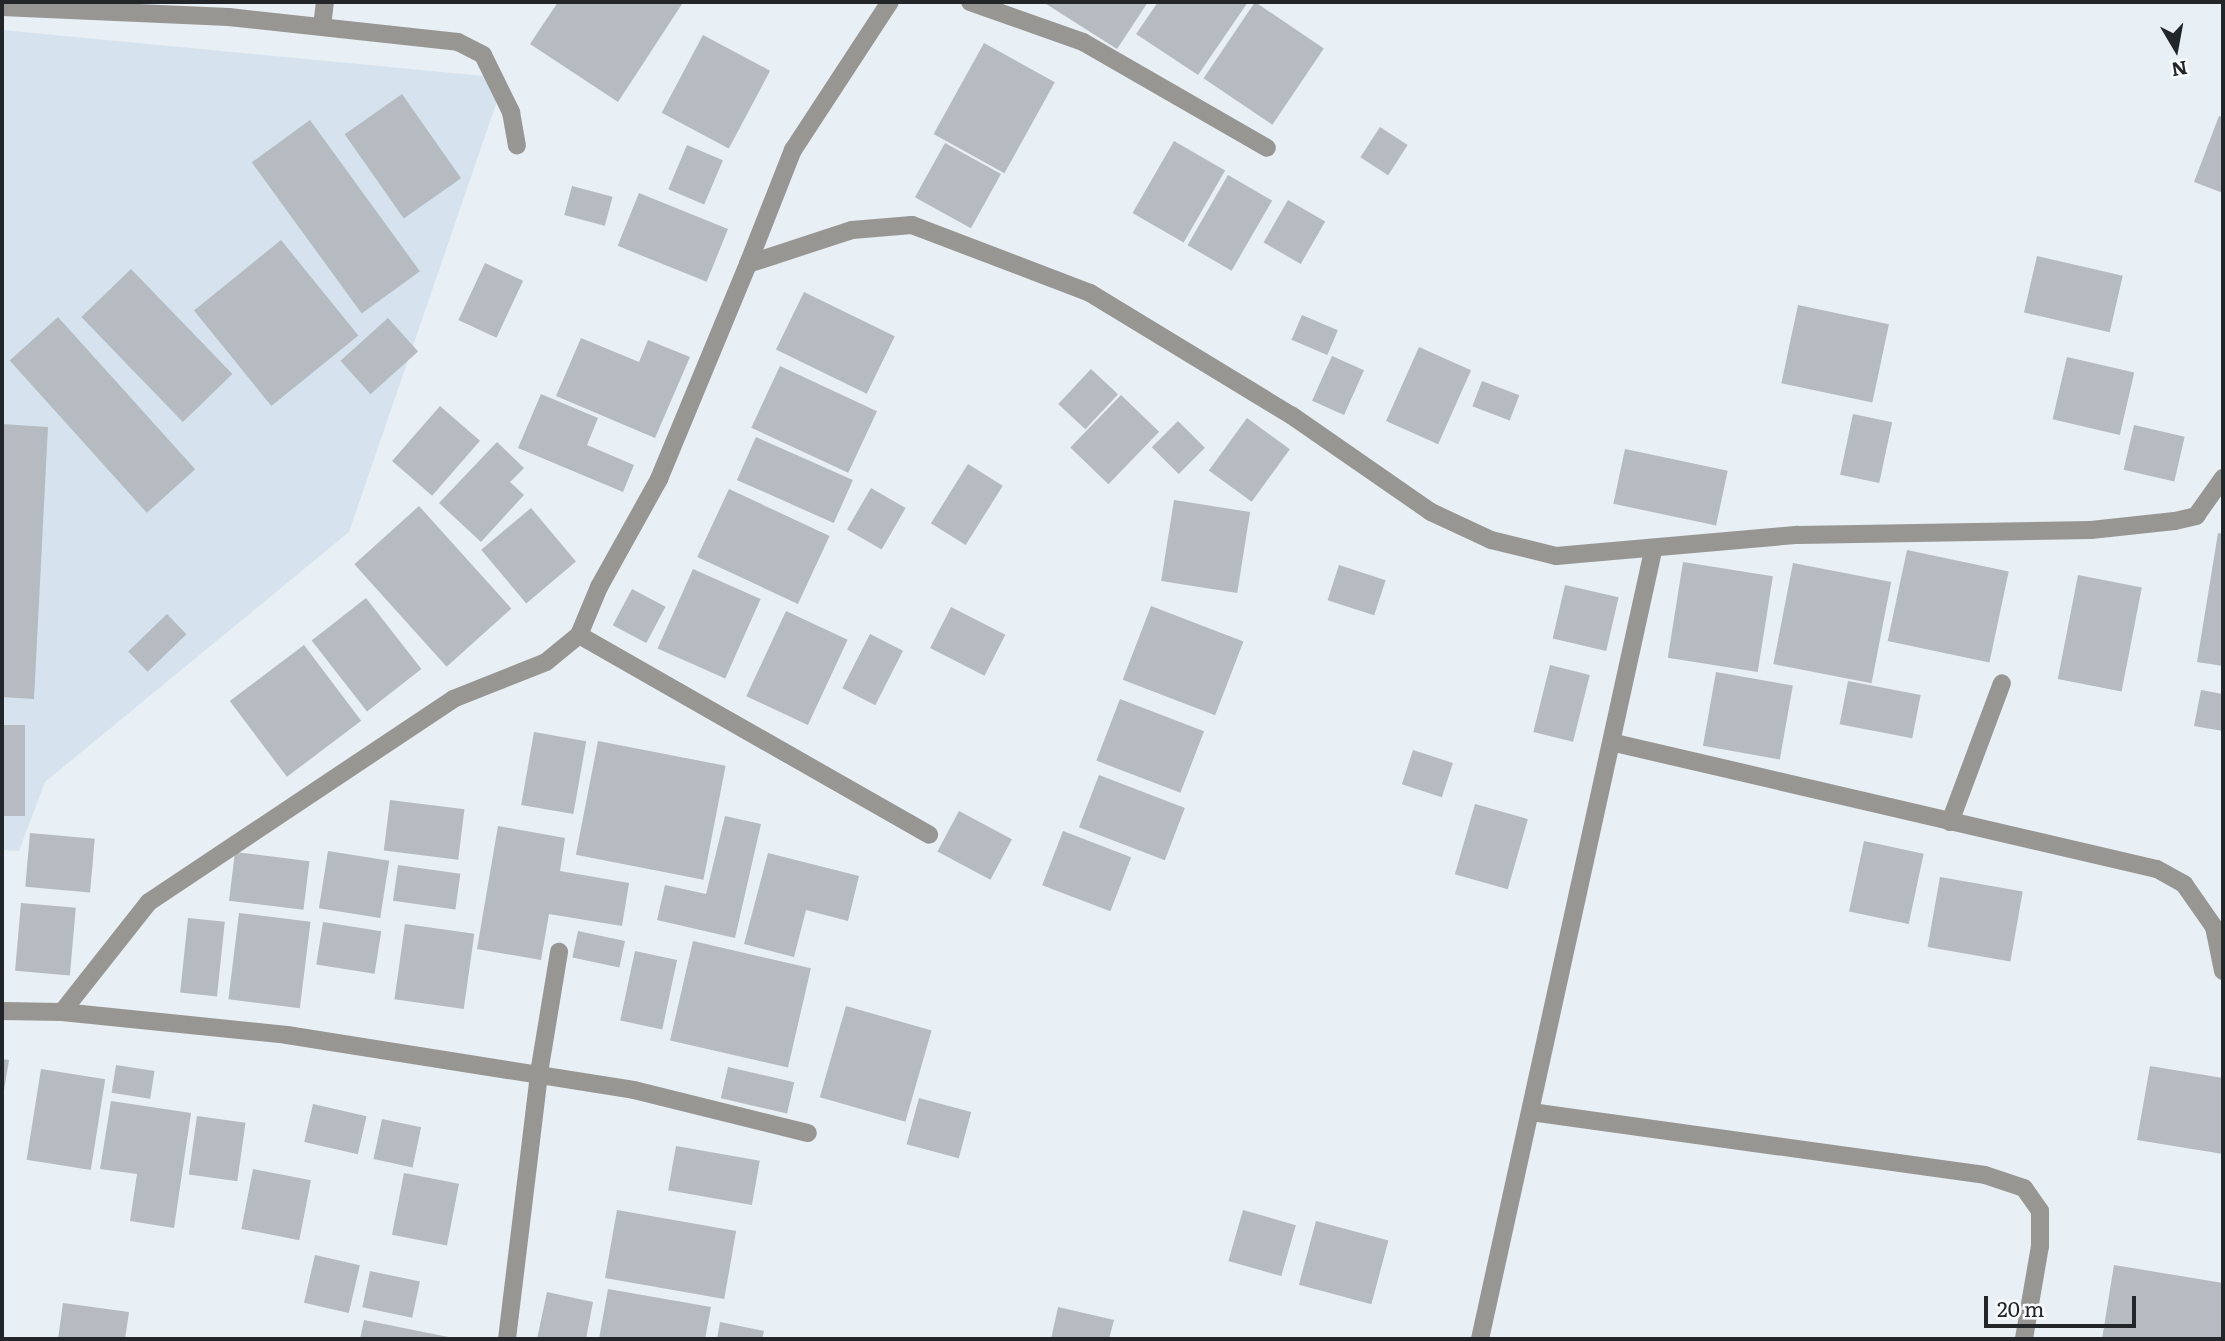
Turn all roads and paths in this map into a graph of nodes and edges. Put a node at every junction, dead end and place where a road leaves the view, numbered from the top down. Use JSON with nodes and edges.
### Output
{"nodes":[{"id":1,"x":325,"y":2,"type":"edge"},
{"id":2,"x":890,"y":2,"type":"edge"},
{"id":3,"x":970,"y":2,"type":"edge"},
{"id":4,"x":2,"y":7,"type":"edge"},
{"id":5,"x":230,"y":9,"type":"edge"},
{"id":6,"x":321,"y":26,"type":"junction"},
{"id":7,"x":517,"y":145,"type":"dead end"},
{"id":8,"x":1267,"y":148,"type":"dead end"},
{"id":9,"x":748,"y":264,"type":"junction"},
{"id":10,"x":2223,"y":478,"type":"edge"},
{"id":11,"x":1653,"y":551,"type":"junction"},
{"id":12,"x":579,"y":635,"type":"junction"},
{"id":13,"x":2002,"y":683,"type":"dead end"},
{"id":14,"x":1615,"y":743,"type":"junction"},
{"id":15,"x":1950,"y":822,"type":"junction"},
{"id":16,"x":929,"y":835,"type":"dead end"},
{"id":17,"x":559,"y":952,"type":"dead end"},
{"id":18,"x":2223,"y":971,"type":"edge"},
{"id":19,"x":2,"y":1011,"type":"edge"},
{"id":20,"x":62,"y":1012,"type":"junction"},
{"id":21,"x":539,"y":1073,"type":"junction"},
{"id":22,"x":1531,"y":1112,"type":"junction"},
{"id":23,"x":808,"y":1133,"type":"dead end"},
{"id":24,"x":507,"y":1339,"type":"edge"},
{"id":25,"x":1480,"y":1339,"type":"edge"},
{"id":26,"x":2024,"y":1339,"type":"edge"}],
"edges":[{"from":1,"to":6,"type":"street"},
{"from":2,"to":9,"type":"street"},
{"from":3,"to":8,"type":"street"},
{"from":4,"to":5,"type":"street"},
{"from":5,"to":6,"type":"street"},
{"from":6,"to":7,"type":"street"},
{"from":9,"to":11,"type":"street"},
{"from":9,"to":12,"type":"street"},
{"from":10,"to":11,"type":"street"},
{"from":11,"to":14,"type":"street"},
{"from":12,"to":16,"type":"street"},
{"from":12,"to":20,"type":"street"},
{"from":13,"to":15,"type":"street"},
{"from":14,"to":15,"type":"street"},
{"from":14,"to":22,"type":"street"},
{"from":15,"to":18,"type":"street"},
{"from":17,"to":21,"type":"street"},
{"from":19,"to":20,"type":"street"},
{"from":20,"to":21,"type":"street"},
{"from":21,"to":23,"type":"street"},
{"from":21,"to":24,"type":"street"},
{"from":22,"to":25,"type":"street"},
{"from":22,"to":26,"type":"street"}]}
